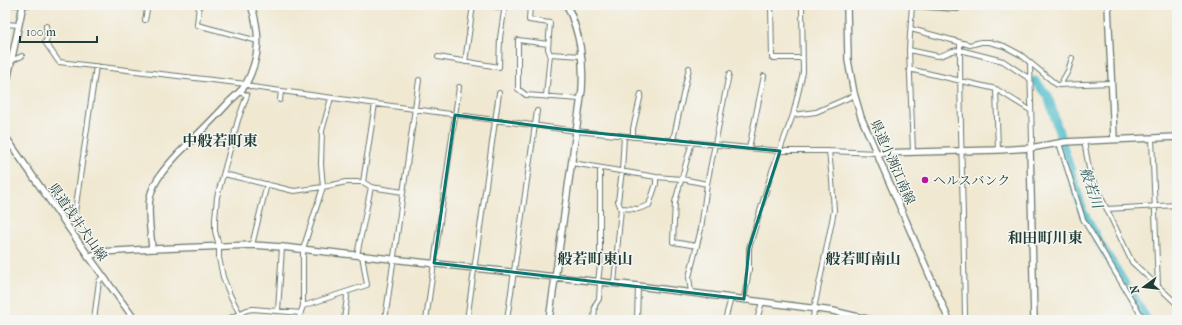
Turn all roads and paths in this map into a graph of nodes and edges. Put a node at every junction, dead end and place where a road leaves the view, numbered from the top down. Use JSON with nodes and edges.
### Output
{"nodes":[{"id":1,"x":15,"y":5,"type":"edge"},
{"id":2,"x":23,"y":5,"type":"edge"},
{"id":3,"x":49,"y":5,"type":"edge"},
{"id":4,"x":148,"y":5,"type":"edge"},
{"id":5,"x":199,"y":5,"type":"edge"},
{"id":6,"x":251,"y":5,"type":"edge"},
{"id":7,"x":473,"y":5,"type":"edge"},
{"id":8,"x":487,"y":5,"type":"edge"},
{"id":9,"x":530,"y":5,"type":"edge"},
{"id":10,"x":567,"y":5,"type":"edge"},
{"id":11,"x":771,"y":5,"type":"edge"},
{"id":12,"x":802,"y":5,"type":"edge"},
{"id":13,"x":847,"y":5,"type":"edge"},
{"id":14,"x":912,"y":5,"type":"edge"},
{"id":15,"x":1108,"y":5,"type":"edge"},
{"id":16,"x":504,"y":6,"type":"edge"},
{"id":17,"x":943,"y":6,"type":"edge"},
{"id":18,"x":957,"y":8,"type":"dead end"},
{"id":19,"x":145,"y":20,"type":"dead end"},
{"id":20,"x":5,"y":24,"type":"edge"},
{"id":21,"x":19,"y":25,"type":"junction"},
{"id":22,"x":46,"y":26,"type":"dead end"},
{"id":23,"x":911,"y":29,"type":"junction"},
{"id":24,"x":258,"y":41,"type":"junction"},
{"id":25,"x":960,"y":42,"type":"junction"},
{"id":26,"x":548,"y":44,"type":"junction"},
{"id":27,"x":909,"y":50,"type":"junction"},
{"id":28,"x":960,"y":50,"type":"junction"},
{"id":29,"x":550,"y":54,"type":"junction"},
{"id":30,"x":22,"y":56,"type":"dead end"},
{"id":31,"x":582,"y":56,"type":"junction"},
{"id":32,"x":438,"y":57,"type":"dead end"},
{"id":33,"x":802,"y":58,"type":"junction"},
{"id":34,"x":1072,"y":58,"type":"dead end"},
{"id":35,"x":11,"y":61,"type":"junction"},
{"id":36,"x":465,"y":62,"type":"junction"},
{"id":37,"x":1030,"y":63,"type":"junction"},
{"id":38,"x":96,"y":66,"type":"junction"},
{"id":39,"x":689,"y":68,"type":"dead end"},
{"id":40,"x":910,"y":69,"type":"junction"},
{"id":41,"x":729,"y":74,"type":"dead end"},
{"id":42,"x":764,"y":76,"type":"dead end"},
{"id":43,"x":1030,"y":79,"type":"junction"},
{"id":44,"x":419,"y":80,"type":"dead end"},
{"id":45,"x":961,"y":80,"type":"junction"},
{"id":46,"x":1112,"y":83,"type":"junction"},
{"id":47,"x":246,"y":84,"type":"junction"},
{"id":48,"x":1060,"y":85,"type":"junction"},
{"id":49,"x":459,"y":87,"type":"dead end"},
{"id":50,"x":996,"y":89,"type":"junction"},
{"id":51,"x":5,"y":91,"type":"edge"},
{"id":52,"x":281,"y":91,"type":"junction"},
{"id":53,"x":239,"y":92,"type":"junction"},
{"id":54,"x":499,"y":94,"type":"dead end"},
{"id":55,"x":641,"y":94,"type":"dead end"},
{"id":56,"x":854,"y":95,"type":"junction"},
{"id":57,"x":546,"y":96,"type":"junction"},
{"id":58,"x":331,"y":98,"type":"junction"},
{"id":59,"x":280,"y":100,"type":"dead end"},
{"id":60,"x":580,"y":100,"type":"junction"},
{"id":61,"x":375,"y":104,"type":"junction"},
{"id":62,"x":415,"y":110,"type":"junction"},
{"id":63,"x":1030,"y":110,"type":"junction"},
{"id":64,"x":537,"y":111,"type":"dead end"},
{"id":65,"x":455,"y":115,"type":"junction"},
{"id":66,"x":793,"y":115,"type":"junction"},
{"id":67,"x":494,"y":121,"type":"junction"},
{"id":68,"x":534,"y":126,"type":"junction"},
{"id":69,"x":576,"y":131,"type":"junction"},
{"id":70,"x":5,"y":136,"type":"edge"},
{"id":71,"x":624,"y":136,"type":"junction"},
{"id":72,"x":633,"y":137,"type":"junction"},
{"id":73,"x":1177,"y":137,"type":"edge"},
{"id":74,"x":1152,"y":138,"type":"junction"},
{"id":75,"x":1114,"y":139,"type":"junction"},
{"id":76,"x":673,"y":140,"type":"junction"},
{"id":77,"x":1084,"y":141,"type":"junction"},
{"id":78,"x":692,"y":142,"type":"junction"},
{"id":79,"x":1062,"y":143,"type":"junction"},
{"id":80,"x":715,"y":144,"type":"junction"},
{"id":81,"x":749,"y":148,"type":"junction"},
{"id":82,"x":1030,"y":148,"type":"junction"},
{"id":83,"x":998,"y":150,"type":"junction"},
{"id":84,"x":780,"y":151,"type":"junction"},
{"id":85,"x":829,"y":151,"type":"junction"},
{"id":86,"x":962,"y":151,"type":"junction"},
{"id":87,"x":913,"y":152,"type":"junction"},
{"id":88,"x":877,"y":153,"type":"junction"},
{"id":89,"x":572,"y":162,"type":"junction"},
{"id":90,"x":600,"y":168,"type":"junction"},
{"id":91,"x":622,"y":171,"type":"junction"},
{"id":92,"x":224,"y":174,"type":"junction"},
{"id":93,"x":656,"y":177,"type":"junction"},
{"id":94,"x":682,"y":179,"type":"junction"},
{"id":95,"x":363,"y":182,"type":"junction"},
{"id":96,"x":267,"y":184,"type":"junction"},
{"id":97,"x":707,"y":184,"type":"junction"},
{"id":98,"x":323,"y":187,"type":"junction"},
{"id":99,"x":371,"y":187,"type":"junction"},
{"id":100,"x":403,"y":192,"type":"junction"},
{"id":101,"x":1177,"y":205,"type":"edge"},
{"id":102,"x":1155,"y":206,"type":"junction"},
{"id":103,"x":620,"y":208,"type":"junction"},
{"id":104,"x":1107,"y":209,"type":"junction"},
{"id":105,"x":75,"y":212,"type":"dead end"},
{"id":106,"x":252,"y":244,"type":"junction"},
{"id":107,"x":219,"y":246,"type":"junction"},
{"id":108,"x":697,"y":246,"type":"junction"},
{"id":109,"x":282,"y":247,"type":"junction"},
{"id":110,"x":152,"y":249,"type":"junction"},
{"id":111,"x":304,"y":249,"type":"junction"},
{"id":112,"x":360,"y":255,"type":"junction"},
{"id":113,"x":88,"y":257,"type":"junction"},
{"id":114,"x":394,"y":259,"type":"junction"},
{"id":115,"x":434,"y":263,"type":"junction"},
{"id":116,"x":474,"y":268,"type":"junction"},
{"id":117,"x":514,"y":272,"type":"junction"},
{"id":118,"x":103,"y":277,"type":"junction"},
{"id":119,"x":556,"y":277,"type":"junction"},
{"id":120,"x":599,"y":282,"type":"junction"},
{"id":121,"x":614,"y":283,"type":"junction"},
{"id":122,"x":638,"y":286,"type":"junction"},
{"id":123,"x":1158,"y":286,"type":"junction"},
{"id":124,"x":346,"y":292,"type":"junction"},
{"id":125,"x":691,"y":293,"type":"junction"},
{"id":126,"x":731,"y":298,"type":"junction"},
{"id":127,"x":744,"y":300,"type":"junction"},
{"id":128,"x":762,"y":302,"type":"junction"},
{"id":129,"x":1177,"y":304,"type":"edge"},
{"id":130,"x":303,"y":306,"type":"junction"},
{"id":131,"x":814,"y":309,"type":"junction"},
{"id":132,"x":278,"y":310,"type":"junction"},
{"id":133,"x":240,"y":313,"type":"junction"},
{"id":134,"x":301,"y":313,"type":"junction"},
{"id":135,"x":94,"y":320,"type":"edge"},
{"id":136,"x":135,"y":320,"type":"edge"},
{"id":137,"x":226,"y":320,"type":"edge"},
{"id":138,"x":243,"y":320,"type":"edge"},
{"id":139,"x":298,"y":320,"type":"edge"},
{"id":140,"x":344,"y":320,"type":"edge"},
{"id":141,"x":385,"y":320,"type":"edge"},
{"id":142,"x":426,"y":320,"type":"edge"},
{"id":143,"x":467,"y":320,"type":"edge"},
{"id":144,"x":507,"y":320,"type":"edge"},
{"id":145,"x":549,"y":320,"type":"edge"},
{"id":146,"x":594,"y":320,"type":"edge"},
{"id":147,"x":637,"y":320,"type":"edge"},
{"id":148,"x":725,"y":320,"type":"edge"},
{"id":149,"x":757,"y":320,"type":"edge"},
{"id":150,"x":813,"y":320,"type":"edge"},
{"id":151,"x":871,"y":320,"type":"edge"},
{"id":152,"x":949,"y":320,"type":"edge"},
{"id":153,"x":965,"y":320,"type":"edge"},
{"id":154,"x":1034,"y":320,"type":"edge"},
{"id":155,"x":1144,"y":320,"type":"edge"}],
"edges":[{"from":1,"to":2,"type":"street"},
{"from":2,"to":3,"type":"street"},
{"from":2,"to":21,"type":"street"},
{"from":4,"to":19,"type":"street"},
{"from":5,"to":24,"type":"street"},
{"from":6,"to":24,"type":"street"},
{"from":7,"to":36,"type":"street"},
{"from":8,"to":16,"type":"street"},
{"from":9,"to":26,"type":"street"},
{"from":10,"to":31,"type":"street"},
{"from":11,"to":33,"type":"street"},
{"from":12,"to":33,"type":"street"},
{"from":13,"to":56,"type":"street","name":"県道小渕江南線"},
{"from":14,"to":17,"type":"street"},
{"from":14,"to":23,"type":"street"},
{"from":15,"to":46,"type":"street"},
{"from":16,"to":36,"type":"street"},
{"from":17,"to":18,"type":"street"},
{"from":20,"to":21,"type":"street"},
{"from":21,"to":35,"type":"street"},
{"from":22,"to":38,"type":"street"},
{"from":23,"to":25,"type":"street"},
{"from":23,"to":27,"type":"street"},
{"from":24,"to":47,"type":"street"},
{"from":25,"to":28,"type":"street"},
{"from":25,"to":37,"type":"street"},
{"from":26,"to":29,"type":"street"},
{"from":26,"to":57,"type":"street"},
{"from":27,"to":28,"type":"street"},
{"from":27,"to":40,"type":"street"},
{"from":28,"to":43,"type":"street"},
{"from":28,"to":45,"type":"street"},
{"from":29,"to":31,"type":"street"},
{"from":29,"to":57,"type":"street"},
{"from":30,"to":35,"type":"street"},
{"from":31,"to":60,"type":"street"},
{"from":32,"to":36,"type":"street"},
{"from":33,"to":66,"type":"street"},
{"from":34,"to":48,"type":"street"},
{"from":35,"to":51,"type":"street"},
{"from":37,"to":43,"type":"street"},
{"from":37,"to":48,"type":"street"},
{"from":38,"to":47,"type":"street"},
{"from":38,"to":105,"type":"street"},
{"from":39,"to":76,"type":"street"},
{"from":40,"to":45,"type":"street"},
{"from":40,"to":87,"type":"street"},
{"from":41,"to":80,"type":"street"},
{"from":42,"to":81,"type":"street"},
{"from":43,"to":63,"type":"street"},
{"from":44,"to":62,"type":"street"},
{"from":45,"to":50,"type":"street"},
{"from":45,"to":86,"type":"street"},
{"from":46,"to":48,"type":"street"},
{"from":46,"to":75,"type":"street"},
{"from":47,"to":52,"type":"street"},
{"from":47,"to":53,"type":"street"},
{"from":49,"to":65,"type":"street"},
{"from":50,"to":63,"type":"street"},
{"from":50,"to":83,"type":"street"},
{"from":52,"to":58,"type":"street"},
{"from":52,"to":59,"type":"street"},
{"from":53,"to":92,"type":"street"},
{"from":53,"to":110,"type":"street"},
{"from":54,"to":67,"type":"street"},
{"from":55,"to":72,"type":"street"},
{"from":56,"to":66,"type":"street"},
{"from":56,"to":88,"type":"street","name":"県道小渕江南線"},
{"from":57,"to":60,"type":"street"},
{"from":58,"to":61,"type":"street"},
{"from":58,"to":98,"type":"street"},
{"from":60,"to":69,"type":"street"},
{"from":61,"to":62,"type":"street"},
{"from":61,"to":95,"type":"street"},
{"from":62,"to":65,"type":"street"},
{"from":62,"to":100,"type":"street"},
{"from":63,"to":82,"type":"street"},
{"from":64,"to":68,"type":"street"},
{"from":65,"to":67,"type":"street"},
{"from":65,"to":115,"type":"street"},
{"from":66,"to":84,"type":"street"},
{"from":67,"to":68,"type":"street"},
{"from":67,"to":116,"type":"street"},
{"from":68,"to":69,"type":"street"},
{"from":68,"to":117,"type":"street"},
{"from":69,"to":71,"type":"street"},
{"from":69,"to":89,"type":"street"},
{"from":70,"to":113,"type":"street","name":"県道浅井犬山線"},
{"from":71,"to":72,"type":"street"},
{"from":71,"to":91,"type":"street"},
{"from":72,"to":76,"type":"street"},
{"from":73,"to":74,"type":"street"},
{"from":74,"to":75,"type":"street"},
{"from":74,"to":102,"type":"street"},
{"from":75,"to":77,"type":"street"},
{"from":76,"to":78,"type":"street"},
{"from":77,"to":79,"type":"street"},
{"from":77,"to":104,"type":"street"},
{"from":78,"to":80,"type":"street"},
{"from":78,"to":94,"type":"street"},
{"from":79,"to":82,"type":"street"},
{"from":79,"to":155,"type":"street"},
{"from":80,"to":81,"type":"street"},
{"from":80,"to":97,"type":"street"},
{"from":81,"to":84,"type":"street"},
{"from":82,"to":83,"type":"street"},
{"from":82,"to":154,"type":"street"},
{"from":83,"to":86,"type":"street"},
{"from":84,"to":85,"type":"street"},
{"from":84,"to":127,"type":"street"},
{"from":85,"to":88,"type":"street"},
{"from":85,"to":131,"type":"street"},
{"from":86,"to":87,"type":"street"},
{"from":86,"to":153,"type":"street"},
{"from":87,"to":88,"type":"street"},
{"from":88,"to":152,"type":"street","name":"県道小渕江南線"},
{"from":89,"to":90,"type":"street"},
{"from":89,"to":119,"type":"street"},
{"from":90,"to":91,"type":"street"},
{"from":90,"to":120,"type":"street"},
{"from":91,"to":93,"type":"street"},
{"from":91,"to":103,"type":"street"},
{"from":92,"to":96,"type":"street"},
{"from":92,"to":107,"type":"street"},
{"from":93,"to":94,"type":"street"},
{"from":93,"to":103,"type":"street"},
{"from":94,"to":97,"type":"street"},
{"from":94,"to":108,"type":"street"},
{"from":95,"to":98,"type":"street"},
{"from":95,"to":99,"type":"street"},
{"from":96,"to":98,"type":"street"},
{"from":96,"to":106,"type":"street"},
{"from":97,"to":108,"type":"street"},
{"from":98,"to":111,"type":"street"},
{"from":99,"to":100,"type":"street"},
{"from":99,"to":112,"type":"street"},
{"from":100,"to":114,"type":"street"},
{"from":101,"to":102,"type":"street"},
{"from":102,"to":104,"type":"street"},
{"from":102,"to":123,"type":"street"},
{"from":103,"to":121,"type":"street"},
{"from":104,"to":123,"type":"street"},
{"from":106,"to":107,"type":"street"},
{"from":106,"to":109,"type":"street"},
{"from":107,"to":110,"type":"street"},
{"from":107,"to":133,"type":"street"},
{"from":108,"to":125,"type":"street"},
{"from":109,"to":111,"type":"street"},
{"from":109,"to":132,"type":"street"},
{"from":110,"to":113,"type":"street"},
{"from":111,"to":112,"type":"street"},
{"from":111,"to":130,"type":"street"},
{"from":112,"to":114,"type":"street"},
{"from":112,"to":124,"type":"street"},
{"from":113,"to":118,"type":"street","name":"県道浅井犬山線"},
{"from":114,"to":115,"type":"street"},
{"from":114,"to":141,"type":"street"},
{"from":115,"to":116,"type":"street"},
{"from":115,"to":142,"type":"street"},
{"from":116,"to":117,"type":"street"},
{"from":116,"to":143,"type":"street"},
{"from":117,"to":119,"type":"street"},
{"from":117,"to":144,"type":"street"},
{"from":118,"to":135,"type":"street"},
{"from":118,"to":136,"type":"street","name":"県道浅井犬山線"},
{"from":119,"to":120,"type":"street"},
{"from":119,"to":145,"type":"street"},
{"from":120,"to":121,"type":"street"},
{"from":120,"to":146,"type":"street"},
{"from":121,"to":122,"type":"street"},
{"from":122,"to":125,"type":"street"},
{"from":122,"to":147,"type":"street"},
{"from":123,"to":129,"type":"street"},
{"from":124,"to":130,"type":"street"},
{"from":124,"to":140,"type":"street"},
{"from":125,"to":126,"type":"street"},
{"from":126,"to":127,"type":"street"},
{"from":126,"to":148,"type":"street"},
{"from":127,"to":128,"type":"street"},
{"from":128,"to":131,"type":"street"},
{"from":128,"to":149,"type":"street"},
{"from":130,"to":134,"type":"street"},
{"from":131,"to":150,"type":"street"},
{"from":131,"to":151,"type":"street"},
{"from":132,"to":133,"type":"street"},
{"from":132,"to":134,"type":"street"},
{"from":133,"to":137,"type":"street"},
{"from":133,"to":138,"type":"street"},
{"from":134,"to":139,"type":"street"}]}
